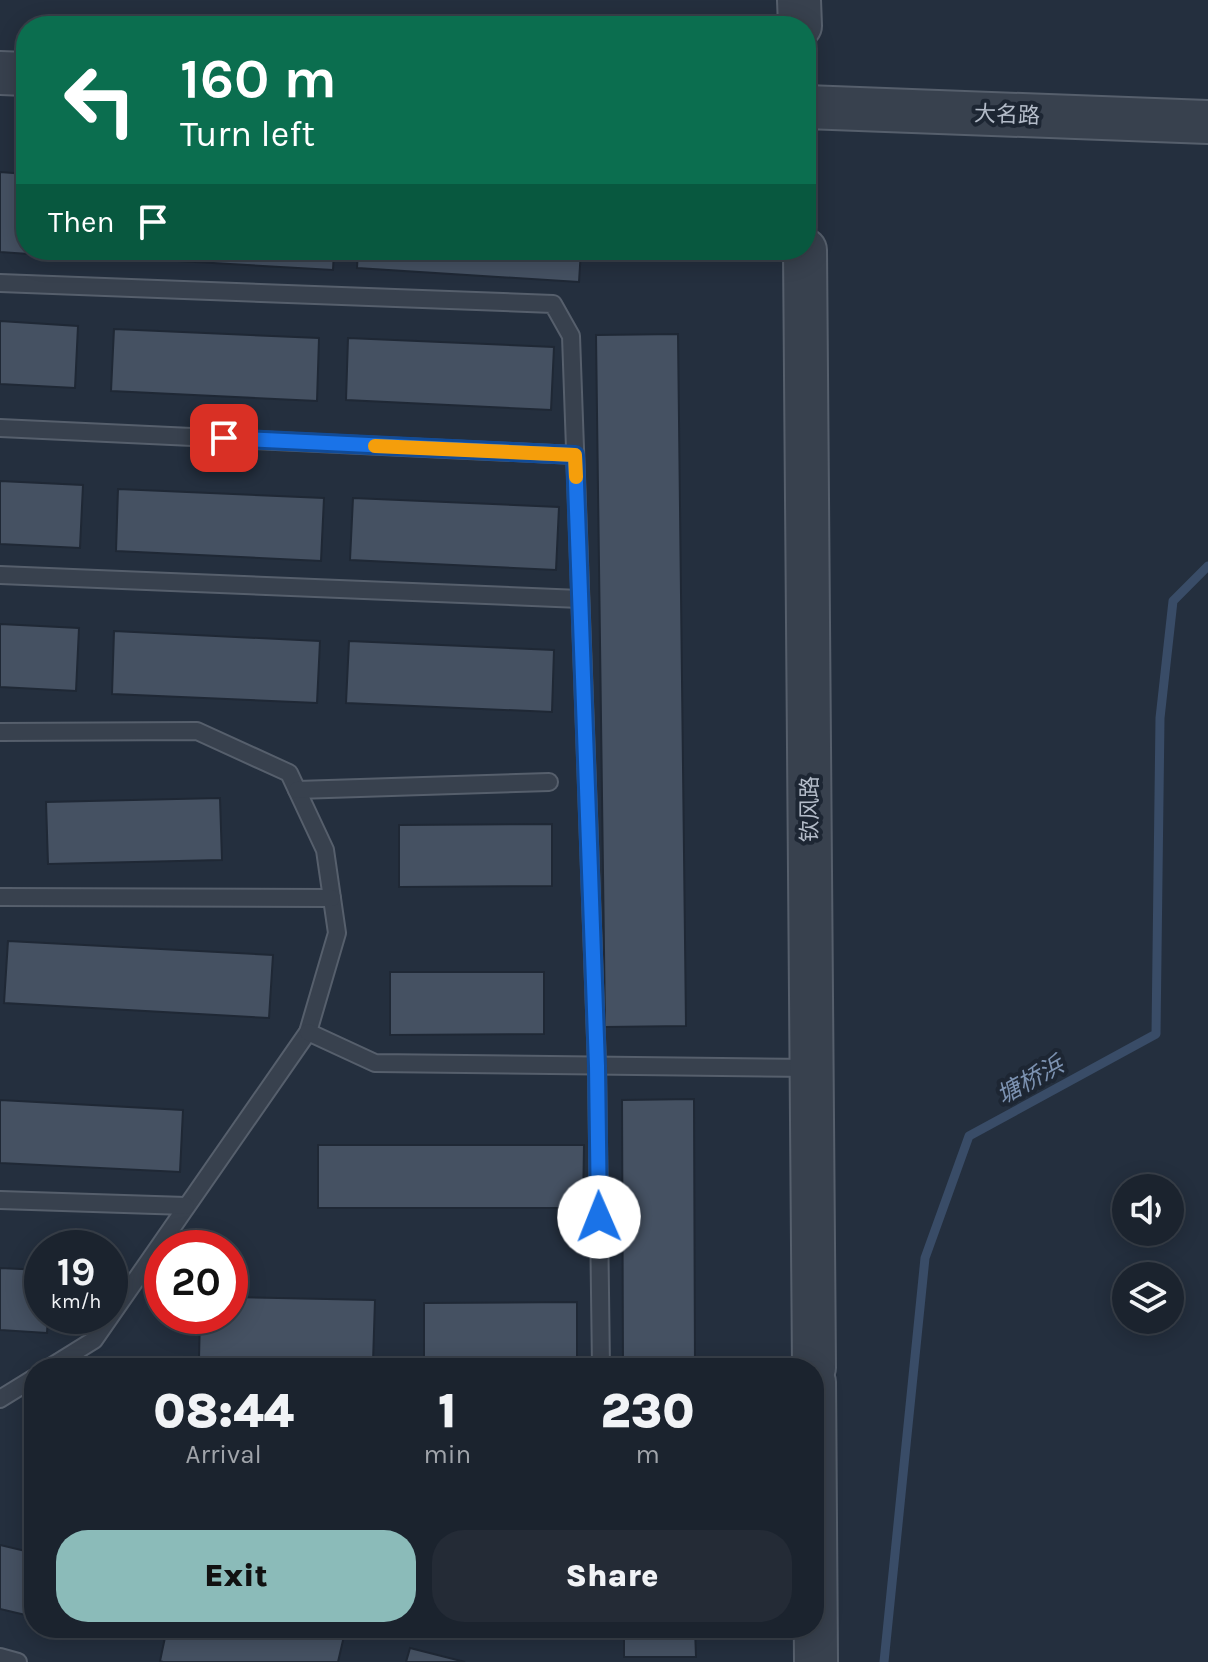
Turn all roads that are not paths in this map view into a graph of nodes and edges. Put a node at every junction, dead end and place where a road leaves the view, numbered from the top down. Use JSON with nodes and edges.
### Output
{"nodes":[{"id":1,"x":816,"y":107,"type":"edge"},
{"id":2,"x":1208,"y":122,"type":"edge"},
{"id":3,"x":805,"y":260,"type":"edge"},
{"id":4,"x":0,"y":283,"type":"edge"},
{"id":5,"x":0,"y":428,"type":"edge"},
{"id":6,"x":575,"y":455,"type":"junction"},
{"id":7,"x":0,"y":575,"type":"edge"},
{"id":8,"x":580,"y":599,"type":"junction"},
{"id":9,"x":0,"y":732,"type":"edge"},
{"id":10,"x":549,"y":782,"type":"dead end"},
{"id":11,"x":297,"y":790,"type":"junction"},
{"id":12,"x":0,"y":897,"type":"edge"},
{"id":13,"x":332,"y":898,"type":"junction"},
{"id":14,"x":308,"y":1032,"type":"junction"},
{"id":15,"x":597,"y":1066,"type":"junction"},
{"id":16,"x":811,"y":1068,"type":"junction"},
{"id":17,"x":0,"y":1200,"type":"edge"},
{"id":18,"x":186,"y":1206,"type":"junction"},
{"id":19,"x":74,"y":1358,"type":"edge"},
{"id":20,"x":601,"y":1358,"type":"edge"},
{"id":21,"x":814,"y":1358,"type":"edge"},
{"id":22,"x":24,"y":1384,"type":"edge"},
{"id":23,"x":0,"y":1399,"type":"edge"},
{"id":24,"x":816,"y":1638,"type":"edge"},
{"id":25,"x":0,"y":1657,"type":"edge"},
{"id":26,"x":18,"y":1662,"type":"edge"},
{"id":27,"x":816,"y":1662,"type":"edge"}],
"edges":[{"from":1,"to":2,"type":"street","name":"大名路"},
{"from":3,"to":16,"type":"street","name":"钦风路"},
{"from":4,"to":6,"type":"lane"},
{"from":5,"to":6,"type":"lane"},
{"from":6,"to":8,"type":"lane"},
{"from":7,"to":8,"type":"lane"},
{"from":8,"to":15,"type":"lane"},
{"from":9,"to":11,"type":"lane"},
{"from":10,"to":11,"type":"lane"},
{"from":11,"to":13,"type":"lane"},
{"from":12,"to":13,"type":"lane"},
{"from":13,"to":14,"type":"lane"},
{"from":14,"to":15,"type":"lane"},
{"from":14,"to":18,"type":"lane"},
{"from":15,"to":16,"type":"lane"},
{"from":15,"to":20,"type":"lane"},
{"from":16,"to":21,"type":"street","name":"钦风路"},
{"from":17,"to":18,"type":"lane"},
{"from":18,"to":19,"type":"lane"},
{"from":22,"to":23,"type":"lane"},
{"from":24,"to":27,"type":"street"},
{"from":25,"to":26,"type":"lane"}]}
